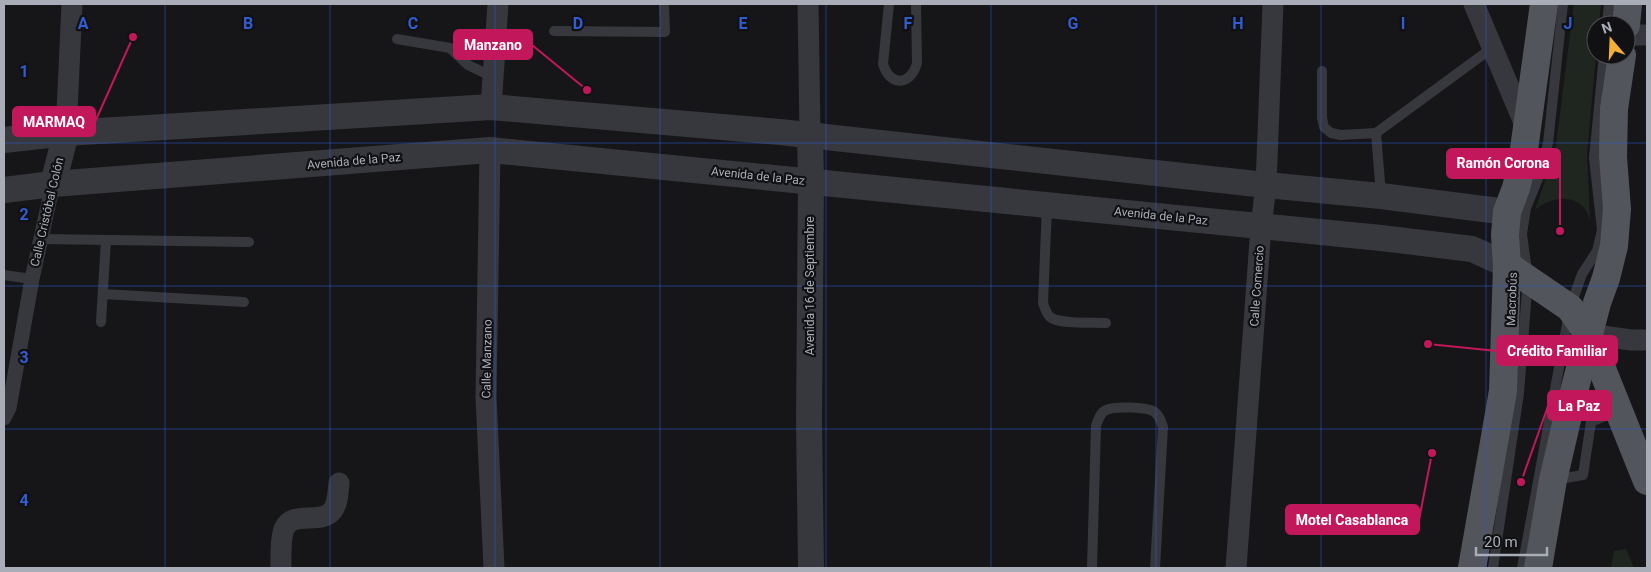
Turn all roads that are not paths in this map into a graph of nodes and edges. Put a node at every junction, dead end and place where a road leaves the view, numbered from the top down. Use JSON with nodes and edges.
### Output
{"nodes":[{"id":1,"x":72,"y":4,"type":"edge"},
{"id":2,"x":498,"y":4,"type":"edge"},
{"id":3,"x":664,"y":4,"type":"edge"},
{"id":4,"x":808,"y":4,"type":"edge"},
{"id":5,"x":889,"y":4,"type":"edge"},
{"id":6,"x":916,"y":4,"type":"edge"},
{"id":7,"x":1273,"y":4,"type":"edge"},
{"id":8,"x":1474,"y":4,"type":"edge"},
{"id":9,"x":1544,"y":4,"type":"edge"},
{"id":10,"x":1563,"y":4,"type":"edge"},
{"id":11,"x":554,"y":31,"type":"dead end"},
{"id":12,"x":397,"y":40,"type":"dead end"},
{"id":13,"x":1492,"y":48,"type":"junction"},
{"id":14,"x":1603,"y":65,"type":"edge"},
{"id":15,"x":1621,"y":65,"type":"edge"},
{"id":16,"x":1322,"y":71,"type":"dead end"},
{"id":17,"x":494,"y":77,"type":"junction"},
{"id":18,"x":491,"y":107,"type":"junction"},
{"id":19,"x":1528,"y":130,"type":"junction"},
{"id":20,"x":66,"y":133,"type":"junction"},
{"id":21,"x":1376,"y":133,"type":"junction"},
{"id":22,"x":810,"y":135,"type":"junction"},
{"id":23,"x":4,"y":140,"type":"edge"},
{"id":24,"x":490,"y":150,"type":"junction"},
{"id":25,"x":811,"y":181,"type":"junction"},
{"id":26,"x":53,"y":184,"type":"junction"},
{"id":27,"x":1266,"y":185,"type":"junction"},
{"id":28,"x":4,"y":190,"type":"edge"},
{"id":29,"x":1381,"y":196,"type":"junction"},
{"id":30,"x":1047,"y":205,"type":"junction"},
{"id":31,"x":1507,"y":212,"type":"junction"},
{"id":32,"x":1261,"y":227,"type":"junction"},
{"id":33,"x":41,"y":238,"type":"junction"},
{"id":34,"x":106,"y":240,"type":"junction"},
{"id":35,"x":249,"y":242,"type":"dead end"},
{"id":36,"x":1517,"y":272,"type":"junction"},
{"id":37,"x":4,"y":276,"type":"edge"},
{"id":38,"x":32,"y":279,"type":"junction"},
{"id":39,"x":103,"y":294,"type":"junction"},
{"id":40,"x":244,"y":302,"type":"dead end"},
{"id":41,"x":1570,"y":308,"type":"junction"},
{"id":42,"x":101,"y":322,"type":"dead end"},
{"id":43,"x":1106,"y":323,"type":"dead end"},
{"id":44,"x":1588,"y":334,"type":"junction"},
{"id":45,"x":1647,"y":340,"type":"edge"},
{"id":46,"x":1618,"y":411,"type":"junction"},
{"id":47,"x":1580,"y":415,"type":"junction"},
{"id":48,"x":4,"y":418,"type":"edge"},
{"id":49,"x":1647,"y":481,"type":"edge"},
{"id":50,"x":339,"y":483,"type":"dead end"},
{"id":51,"x":281,"y":568,"type":"edge"},
{"id":52,"x":494,"y":568,"type":"edge"},
{"id":53,"x":811,"y":568,"type":"edge"},
{"id":54,"x":1092,"y":568,"type":"edge"},
{"id":55,"x":1155,"y":568,"type":"edge"},
{"id":56,"x":1236,"y":568,"type":"edge"},
{"id":57,"x":1472,"y":568,"type":"edge"},
{"id":58,"x":1493,"y":568,"type":"edge"},
{"id":59,"x":1522,"y":568,"type":"edge"},
{"id":60,"x":1538,"y":568,"type":"edge"}],
"edges":[{"from":1,"to":20,"type":"street","name":"Calle Cristóbal Colón"},
{"from":2,"to":17,"type":"street"},
{"from":3,"to":11,"type":"lane"},
{"from":4,"to":22,"type":"street","name":"Avenida 16 de Septiembre"},
{"from":5,"to":6,"type":"lane"},
{"from":7,"to":27,"type":"street","name":"Calle Comercio"},
{"from":8,"to":13,"type":"street"},
{"from":9,"to":19,"type":"main road"},
{"from":10,"to":36,"type":"lane","name":"Macrobús"},
{"from":12,"to":17,"type":"lane"},
{"from":13,"to":19,"type":"street"},
{"from":13,"to":21,"type":"lane"},
{"from":14,"to":41,"type":"lane"},
{"from":15,"to":44,"type":"main road"},
{"from":16,"to":21,"type":"lane"},
{"from":17,"to":18,"type":"street"},
{"from":18,"to":20,"type":"street"},
{"from":18,"to":22,"type":"street"},
{"from":19,"to":31,"type":"main road"},
{"from":20,"to":23,"type":"street"},
{"from":20,"to":26,"type":"street","name":"Calle Cristóbal Colón"},
{"from":21,"to":29,"type":"lane"},
{"from":22,"to":25,"type":"street","name":"Avenida 16 de Septiembre"},
{"from":22,"to":27,"type":"street"},
{"from":24,"to":25,"type":"street","name":"Avenida de la Paz"},
{"from":24,"to":26,"type":"street","name":"Avenida de la Paz"},
{"from":24,"to":52,"type":"street","name":"Calle Manzano"},
{"from":25,"to":30,"type":"street","name":"Avenida de la Paz"},
{"from":25,"to":53,"type":"street","name":"Avenida 16 de Septiembre"},
{"from":26,"to":28,"type":"street","name":"Avenida de la Paz"},
{"from":26,"to":33,"type":"street","name":"Calle Cristóbal Colón"},
{"from":27,"to":29,"type":"street"},
{"from":27,"to":32,"type":"street","name":"Calle Comercio"},
{"from":29,"to":31,"type":"street"},
{"from":30,"to":32,"type":"street","name":"Avenida de la Paz"},
{"from":30,"to":43,"type":"lane"},
{"from":31,"to":36,"type":"main road"},
{"from":32,"to":36,"type":"street","name":"Avenida de la Paz"},
{"from":32,"to":56,"type":"street","name":"Calle Comercio"},
{"from":33,"to":34,"type":"lane"},
{"from":33,"to":38,"type":"street","name":"Calle Cristóbal Colón"},
{"from":34,"to":35,"type":"lane"},
{"from":34,"to":39,"type":"lane"},
{"from":36,"to":41,"type":"main road"},
{"from":36,"to":57,"type":"main road"},
{"from":36,"to":58,"type":"lane","name":"Macrobús"},
{"from":37,"to":38,"type":"lane"},
{"from":38,"to":48,"type":"street","name":"Calle Cristóbal Colón"},
{"from":39,"to":40,"type":"lane"},
{"from":39,"to":42,"type":"lane"},
{"from":41,"to":44,"type":"main road"},
{"from":41,"to":59,"type":"lane"},
{"from":44,"to":45,"type":"street"},
{"from":44,"to":46,"type":"main road"},
{"from":44,"to":47,"type":"main road"},
{"from":46,"to":47,"type":"lane"},
{"from":46,"to":49,"type":"main road"},
{"from":47,"to":60,"type":"main road"},
{"from":50,"to":51,"type":"street"},
{"from":54,"to":55,"type":"lane"}]}
